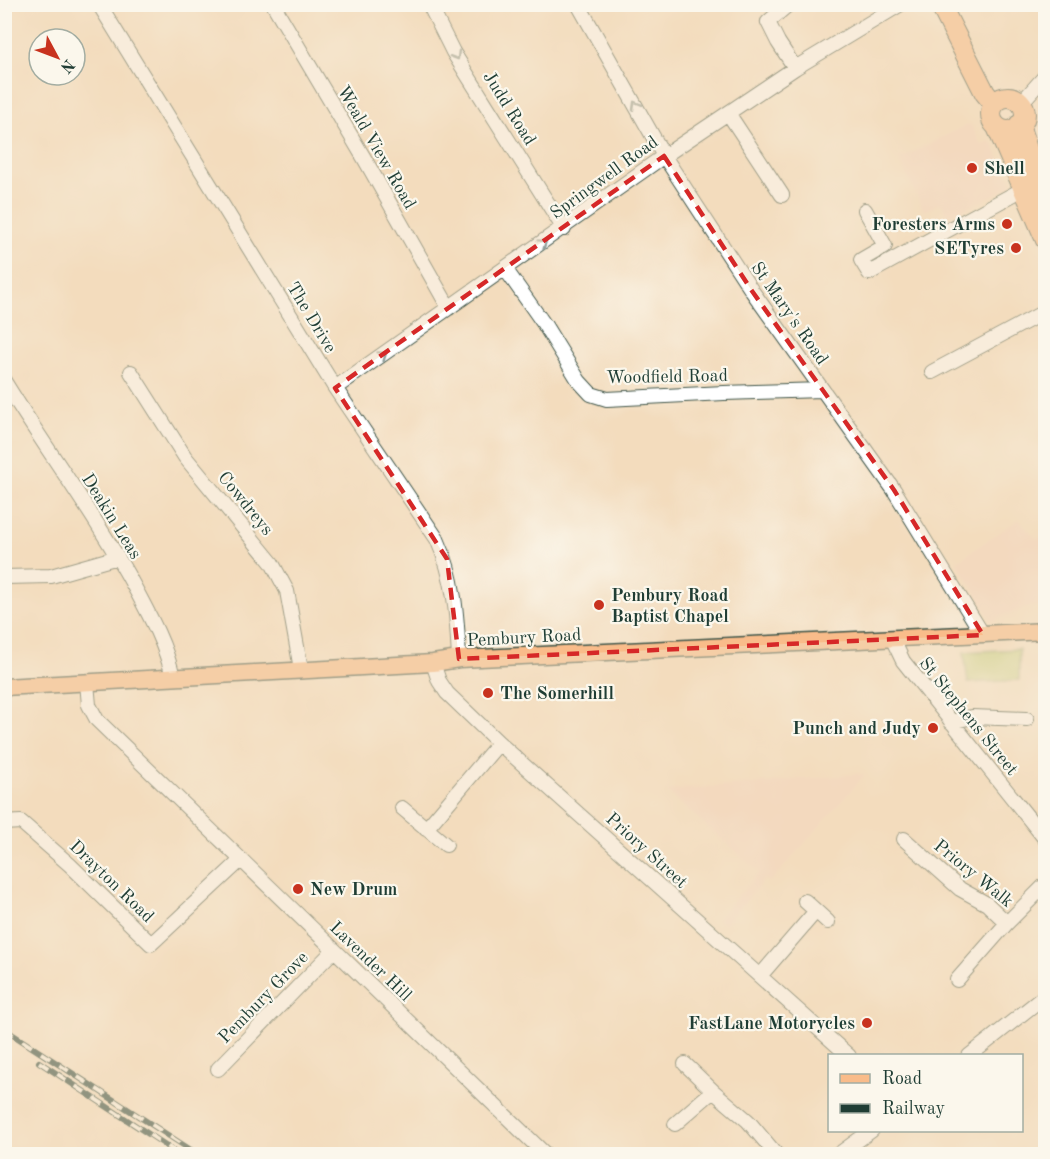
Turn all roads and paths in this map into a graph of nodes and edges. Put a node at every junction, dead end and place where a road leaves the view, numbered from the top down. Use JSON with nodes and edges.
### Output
{"nodes":[{"id":1,"x":99,"y":4,"type":"edge"},
{"id":2,"x":273,"y":4,"type":"edge"},
{"id":3,"x":429,"y":4,"type":"edge"},
{"id":4,"x":578,"y":4,"type":"edge"},
{"id":5,"x":789,"y":4,"type":"edge"},
{"id":6,"x":901,"y":4,"type":"edge"},
{"id":7,"x":940,"y":4,"type":"edge"},
{"id":8,"x":795,"y":68,"type":"junction"},
{"id":9,"x":1046,"y":75,"type":"edge"},
{"id":10,"x":1021,"y":103,"type":"junction"},
{"id":11,"x":994,"y":104,"type":"junction"},
{"id":12,"x":728,"y":113,"type":"junction"},
{"id":13,"x":1019,"y":126,"type":"junction"},
{"id":14,"x":997,"y":127,"type":"junction"},
{"id":15,"x":664,"y":156,"type":"junction"},
{"id":16,"x":1025,"y":188,"type":"junction"},
{"id":17,"x":782,"y":195,"type":"dead end"},
{"id":18,"x":1046,"y":206,"type":"edge"},
{"id":19,"x":865,"y":210,"type":"dead end"},
{"id":20,"x":564,"y":229,"type":"junction"},
{"id":21,"x":1046,"y":240,"type":"edge"},
{"id":22,"x":506,"y":270,"type":"junction"},
{"id":23,"x":449,"y":308,"type":"junction"},
{"id":24,"x":1046,"y":311,"type":"edge"},
{"id":25,"x":131,"y":372,"type":"dead end"},
{"id":26,"x":932,"y":372,"type":"dead end"},
{"id":27,"x":4,"y":381,"type":"edge"},
{"id":28,"x":335,"y":388,"type":"junction"},
{"id":29,"x":822,"y":390,"type":"junction"},
{"id":30,"x":118,"y":556,"type":"junction"},
{"id":31,"x":4,"y":577,"type":"edge"},
{"id":32,"x":1046,"y":631,"type":"edge"},
{"id":33,"x":983,"y":635,"type":"junction"},
{"id":34,"x":892,"y":638,"type":"junction"},
{"id":35,"x":459,"y":659,"type":"junction"},
{"id":36,"x":433,"y":663,"type":"junction"},
{"id":37,"x":301,"y":669,"type":"junction"},
{"id":38,"x":173,"y":677,"type":"junction"},
{"id":39,"x":87,"y":683,"type":"junction"},
{"id":40,"x":4,"y":687,"type":"edge"},
{"id":41,"x":1027,"y":719,"type":"dead end"},
{"id":42,"x":951,"y":722,"type":"junction"},
{"id":43,"x":499,"y":743,"type":"junction"},
{"id":44,"x":402,"y":808,"type":"dead end"},
{"id":45,"x":4,"y":823,"type":"edge"},
{"id":46,"x":426,"y":829,"type":"junction"},
{"id":47,"x":904,"y":839,"type":"dead end"},
{"id":48,"x":1046,"y":840,"type":"edge"},
{"id":49,"x":446,"y":845,"type":"dead end"},
{"id":50,"x":241,"y":860,"type":"junction"},
{"id":51,"x":1046,"y":884,"type":"edge"},
{"id":52,"x":804,"y":901,"type":"dead end"},
{"id":53,"x":816,"y":911,"type":"junction"},
{"id":54,"x":828,"y":922,"type":"dead end"},
{"id":55,"x":1007,"y":923,"type":"junction"},
{"id":56,"x":334,"y":950,"type":"junction"},
{"id":57,"x":760,"y":976,"type":"junction"},
{"id":58,"x":957,"y":980,"type":"dead end"},
{"id":59,"x":1046,"y":995,"type":"edge"},
{"id":60,"x":847,"y":1054,"type":"edge"},
{"id":61,"x":972,"y":1054,"type":"edge"},
{"id":62,"x":685,"y":1064,"type":"dead end"},
{"id":63,"x":218,"y":1069,"type":"dead end"},
{"id":64,"x":713,"y":1091,"type":"junction"},
{"id":65,"x":675,"y":1124,"type":"dead end"},
{"id":66,"x":871,"y":1132,"type":"edge"},
{"id":67,"x":545,"y":1155,"type":"edge"},
{"id":68,"x":776,"y":1155,"type":"edge"},
{"id":69,"x":839,"y":1155,"type":"edge"}],
"edges":[{"from":1,"to":28,"type":"street","name":"The Drive"},
{"from":2,"to":23,"type":"street","name":"Weald View Road"},
{"from":3,"to":20,"type":"street","name":"Judd Road","one_way":true},
{"from":15,"to":4,"type":"street","name":"St Mary's Road","one_way":true},
{"from":5,"to":8,"type":"street"},
{"from":6,"to":8,"type":"street","name":"Springwell Road"},
{"from":7,"to":11,"type":"highway"},
{"from":8,"to":12,"type":"street","name":"Springwell Road"},
{"from":9,"to":10,"type":"street"},
{"from":10,"to":11,"type":"highway"},
{"from":10,"to":13,"type":"highway"},
{"from":11,"to":14,"type":"highway"},
{"from":12,"to":15,"type":"street","name":"Springwell Road"},
{"from":12,"to":17,"type":"street"},
{"from":13,"to":14,"type":"highway"},
{"from":13,"to":18,"type":"highway"},
{"from":14,"to":16,"type":"highway"},
{"from":15,"to":20,"type":"street","name":"Springwell Road"},
{"from":15,"to":29,"type":"street","name":"St Mary's Road"},
{"from":16,"to":19,"type":"street"},
{"from":16,"to":21,"type":"highway"},
{"from":22,"to":20,"type":"street","name":"Springwell Road","one_way":true},
{"from":22,"to":23,"type":"street","name":"Springwell Road"},
{"from":22,"to":29,"type":"street","name":"Woodfield Road"},
{"from":28,"to":23,"type":"street","name":"Springwell Road","one_way":true},
{"from":24,"to":26,"type":"street"},
{"from":25,"to":37,"type":"street","name":"Cowdreys"},
{"from":27,"to":30,"type":"street","name":"Deakin Leas"},
{"from":28,"to":35,"type":"street","name":"The Drive"},
{"from":29,"to":33,"type":"street","name":"St Mary's Road"},
{"from":30,"to":31,"type":"street"},
{"from":30,"to":38,"type":"street","name":"Deakin Leas"},
{"from":32,"to":33,"type":"main road","name":"Pembury Road"},
{"from":33,"to":34,"type":"main road","name":"Pembury Road"},
{"from":34,"to":35,"type":"main road","name":"Pembury Road"},
{"from":34,"to":42,"type":"street","name":"St Stephens Street"},
{"from":35,"to":36,"type":"main road","name":"Pembury Road"},
{"from":36,"to":37,"type":"main road","name":"Pembury Road"},
{"from":36,"to":43,"type":"street","name":"Priory Street"},
{"from":37,"to":38,"type":"main road","name":"Pembury Road"},
{"from":38,"to":39,"type":"main road","name":"Pembury Road"},
{"from":39,"to":40,"type":"main road","name":"Pembury Road"},
{"from":39,"to":50,"type":"street","name":"Lavender Hill"},
{"from":41,"to":42,"type":"street"},
{"from":42,"to":48,"type":"street","name":"St Stephens Street"},
{"from":43,"to":46,"type":"street"},
{"from":43,"to":57,"type":"street","name":"Priory Street"},
{"from":44,"to":46,"type":"street"},
{"from":45,"to":50,"type":"street","name":"Drayton Road"},
{"from":46,"to":49,"type":"street"},
{"from":47,"to":55,"type":"street","name":"Priory Walk"},
{"from":50,"to":56,"type":"street","name":"Lavender Hill"},
{"from":51,"to":55,"type":"street","name":"Priory Walk"},
{"from":52,"to":53,"type":"street"},
{"from":53,"to":54,"type":"street"},
{"from":53,"to":57,"type":"street"},
{"from":55,"to":58,"type":"street"},
{"from":56,"to":63,"type":"street","name":"Pembury Grove"},
{"from":56,"to":67,"type":"street","name":"Lavender Hill"},
{"from":57,"to":60,"type":"street","name":"Priory Street"},
{"from":59,"to":61,"type":"street"},
{"from":62,"to":64,"type":"street"},
{"from":64,"to":65,"type":"street"},
{"from":64,"to":68,"type":"street"},
{"from":66,"to":69,"type":"street"}]}
